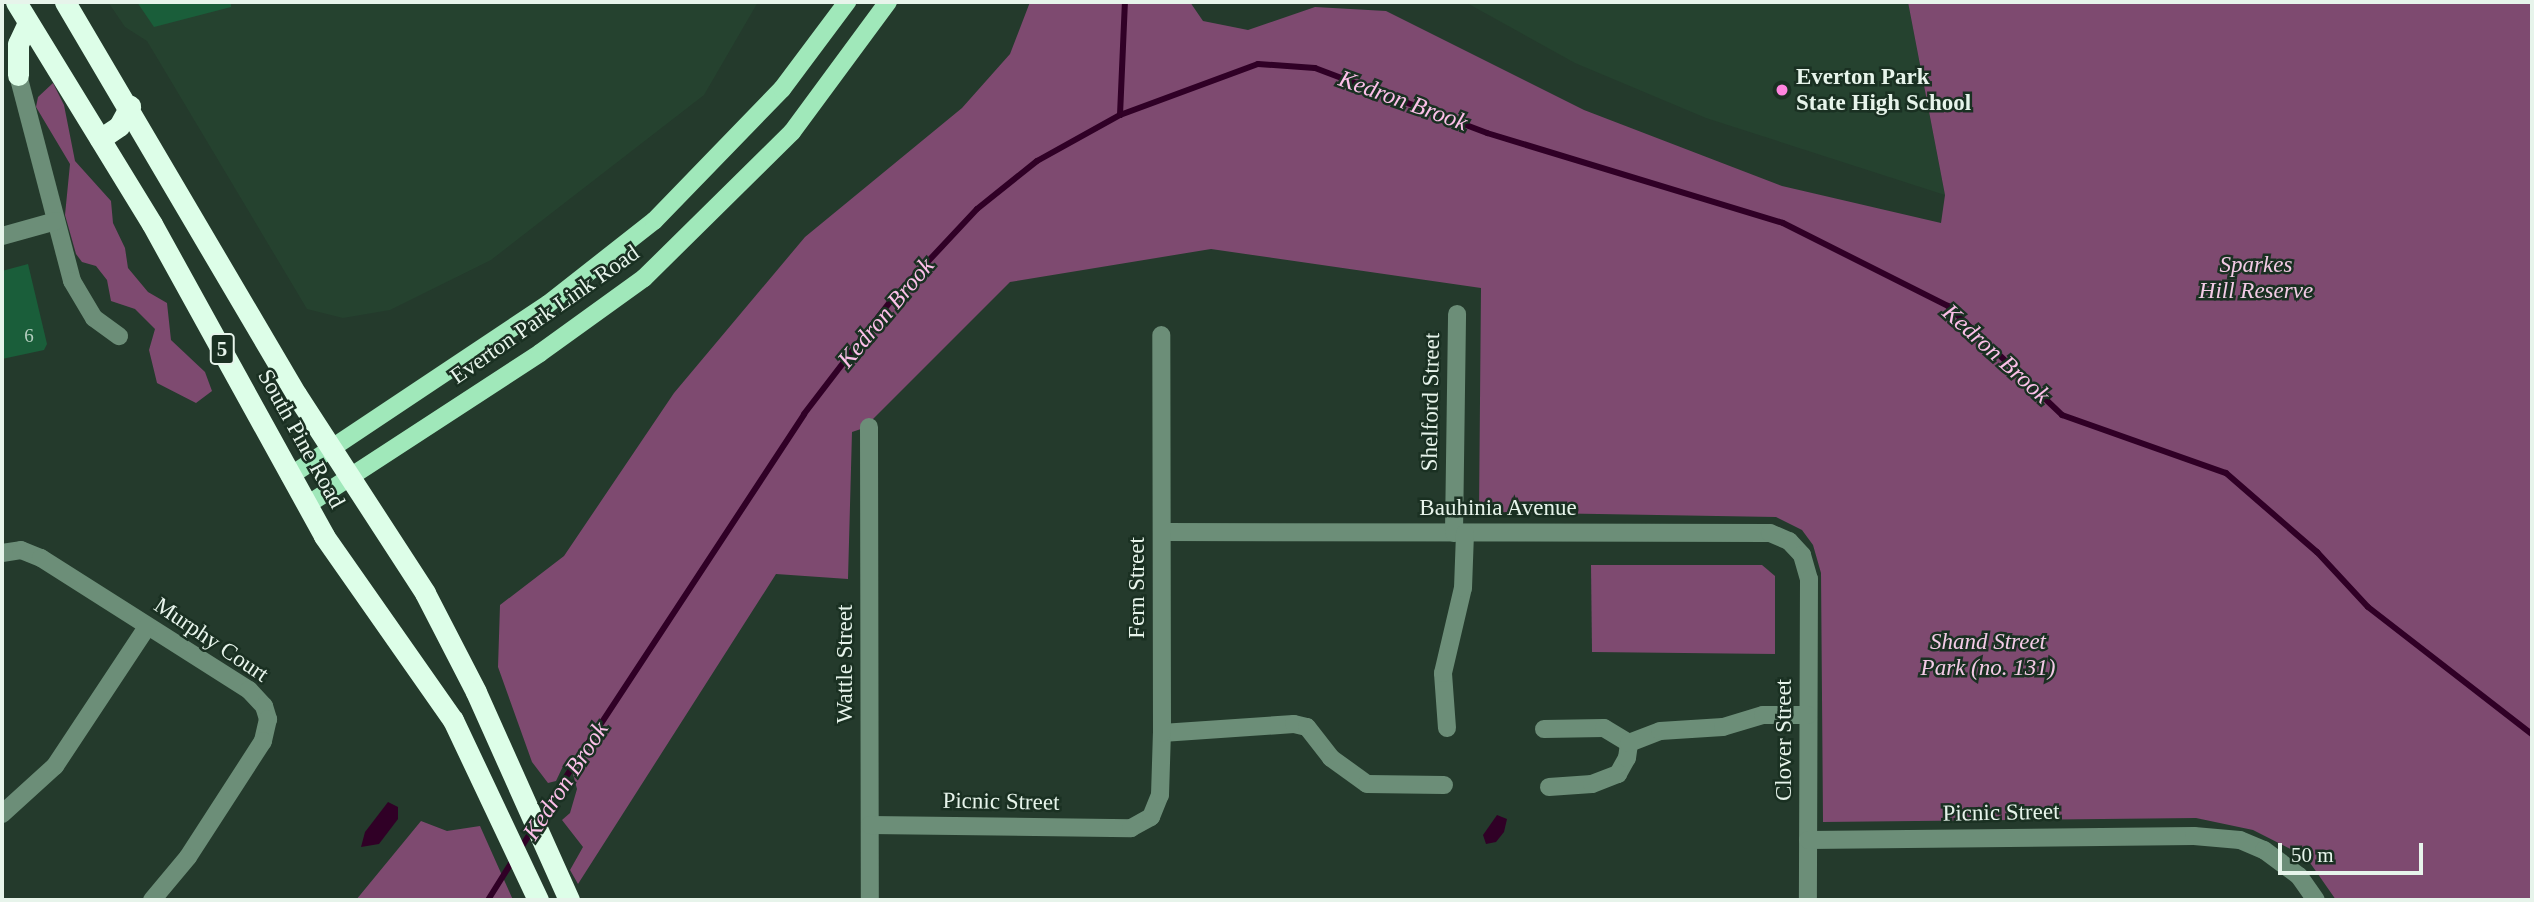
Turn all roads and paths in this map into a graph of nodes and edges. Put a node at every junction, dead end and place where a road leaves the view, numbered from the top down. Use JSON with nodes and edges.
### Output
{"nodes":[{"id":1,"x":16,"y":2,"type":"edge"},
{"id":2,"x":65,"y":2,"type":"edge"},
{"id":3,"x":847,"y":2,"type":"edge"},
{"id":4,"x":888,"y":2,"type":"edge"},
{"id":5,"x":28,"y":23,"type":"junction"},
{"id":6,"x":18,"y":75,"type":"joint"},
{"id":7,"x":130,"y":106,"type":"junction"},
{"id":8,"x":100,"y":139,"type":"junction"},
{"id":9,"x":56,"y":221,"type":"junction"},
{"id":10,"x":2,"y":236,"type":"edge"},
{"id":11,"x":1457,"y":314,"type":"dead end"},
{"id":12,"x":1161,"y":335,"type":"dead end"},
{"id":13,"x":120,"y":336,"type":"dead end"},
{"id":14,"x":869,"y":427,"type":"dead end"},
{"id":15,"x":331,"y":448,"type":"junction"},
{"id":16,"x":290,"y":476,"type":"junction"},
{"id":17,"x":350,"y":477,"type":"junction"},
{"id":18,"x":307,"y":505,"type":"junction"},
{"id":19,"x":1162,"y":532,"type":"junction"},
{"id":20,"x":1459,"y":533,"type":"junction"},
{"id":21,"x":2,"y":553,"type":"edge"},
{"id":22,"x":1809,"y":579,"type":"joint"},
{"id":23,"x":148,"y":627,"type":"junction"},
{"id":24,"x":1808,"y":715,"type":"junction"},
{"id":25,"x":1447,"y":728,"type":"dead end"},
{"id":26,"x":1544,"y":729,"type":"dead end"},
{"id":27,"x":1162,"y":733,"type":"junction"},
{"id":28,"x":1629,"y":743,"type":"junction"},
{"id":29,"x":1444,"y":785,"type":"dead end"},
{"id":30,"x":1549,"y":788,"type":"dead end"},
{"id":31,"x":2,"y":814,"type":"edge"},
{"id":32,"x":870,"y":825,"type":"junction"},
{"id":33,"x":1131,"y":828,"type":"joint"},
{"id":34,"x":1808,"y":840,"type":"junction"},
{"id":35,"x":566,"y":895,"type":"edge"},
{"id":36,"x":152,"y":900,"type":"edge"},
{"id":37,"x":538,"y":900,"type":"edge"},
{"id":38,"x":870,"y":900,"type":"edge"},
{"id":39,"x":1808,"y":900,"type":"edge"},
{"id":40,"x":2316,"y":900,"type":"edge"}],
"edges":[{"from":1,"to":5,"type":"highway","name":"South Pine Road","number":"5"},
{"from":2,"to":7,"type":"highway","name":"South Pine Road","number":"5"},
{"from":3,"to":15,"type":"main road","name":"Everton Park Link Road"},
{"from":4,"to":17,"type":"main road","name":"Everton Park Link Road"},
{"from":5,"to":6,"type":"highway"},
{"from":5,"to":8,"type":"highway","name":"South Pine Road","number":"5"},
{"from":6,"to":9,"type":"street"},
{"from":7,"to":8,"type":"highway"},
{"from":7,"to":15,"type":"highway","name":"South Pine Road","number":"5"},
{"from":8,"to":16,"type":"highway","name":"South Pine Road","number":"5"},
{"from":9,"to":10,"type":"street"},
{"from":9,"to":13,"type":"street"},
{"from":11,"to":20,"type":"street","name":"Shelford Street"},
{"from":12,"to":19,"type":"street","name":"Fern Street"},
{"from":14,"to":32,"type":"street","name":"Wattle Street"},
{"from":15,"to":16,"type":"main road","name":"Everton Park Link Road"},
{"from":15,"to":17,"type":"highway","name":"South Pine Road","number":"5"},
{"from":16,"to":18,"type":"highway","name":"South Pine Road","number":"5"},
{"from":17,"to":18,"type":"main road","name":"Everton Park Link Road"},
{"from":17,"to":35,"type":"highway","name":"South Pine Road","number":"5"},
{"from":18,"to":37,"type":"highway","name":"South Pine Road","number":"5"},
{"from":19,"to":20,"type":"street","name":"Bauhinia Avenue"},
{"from":19,"to":27,"type":"street","name":"Fern Street"},
{"from":20,"to":22,"type":"street","name":"Bauhinia Avenue"},
{"from":20,"to":25,"type":"street","name":"Shelford Street"},
{"from":21,"to":23,"type":"street","name":"Murphy Court"},
{"from":22,"to":24,"type":"street","name":"Clover Street"},
{"from":23,"to":31,"type":"street"},
{"from":23,"to":36,"type":"street","name":"Murphy Court"},
{"from":24,"to":28,"type":"street"},
{"from":24,"to":34,"type":"street","name":"Clover Street"},
{"from":26,"to":28,"type":"street"},
{"from":27,"to":29,"type":"street"},
{"from":27,"to":33,"type":"street","name":"Fern Street"},
{"from":28,"to":30,"type":"street"},
{"from":32,"to":33,"type":"street","name":"Picnic Street"},
{"from":32,"to":38,"type":"street","name":"Wattle Street"},
{"from":34,"to":39,"type":"street","name":"Clover Street"},
{"from":34,"to":40,"type":"street","name":"Picnic Street"}]}
